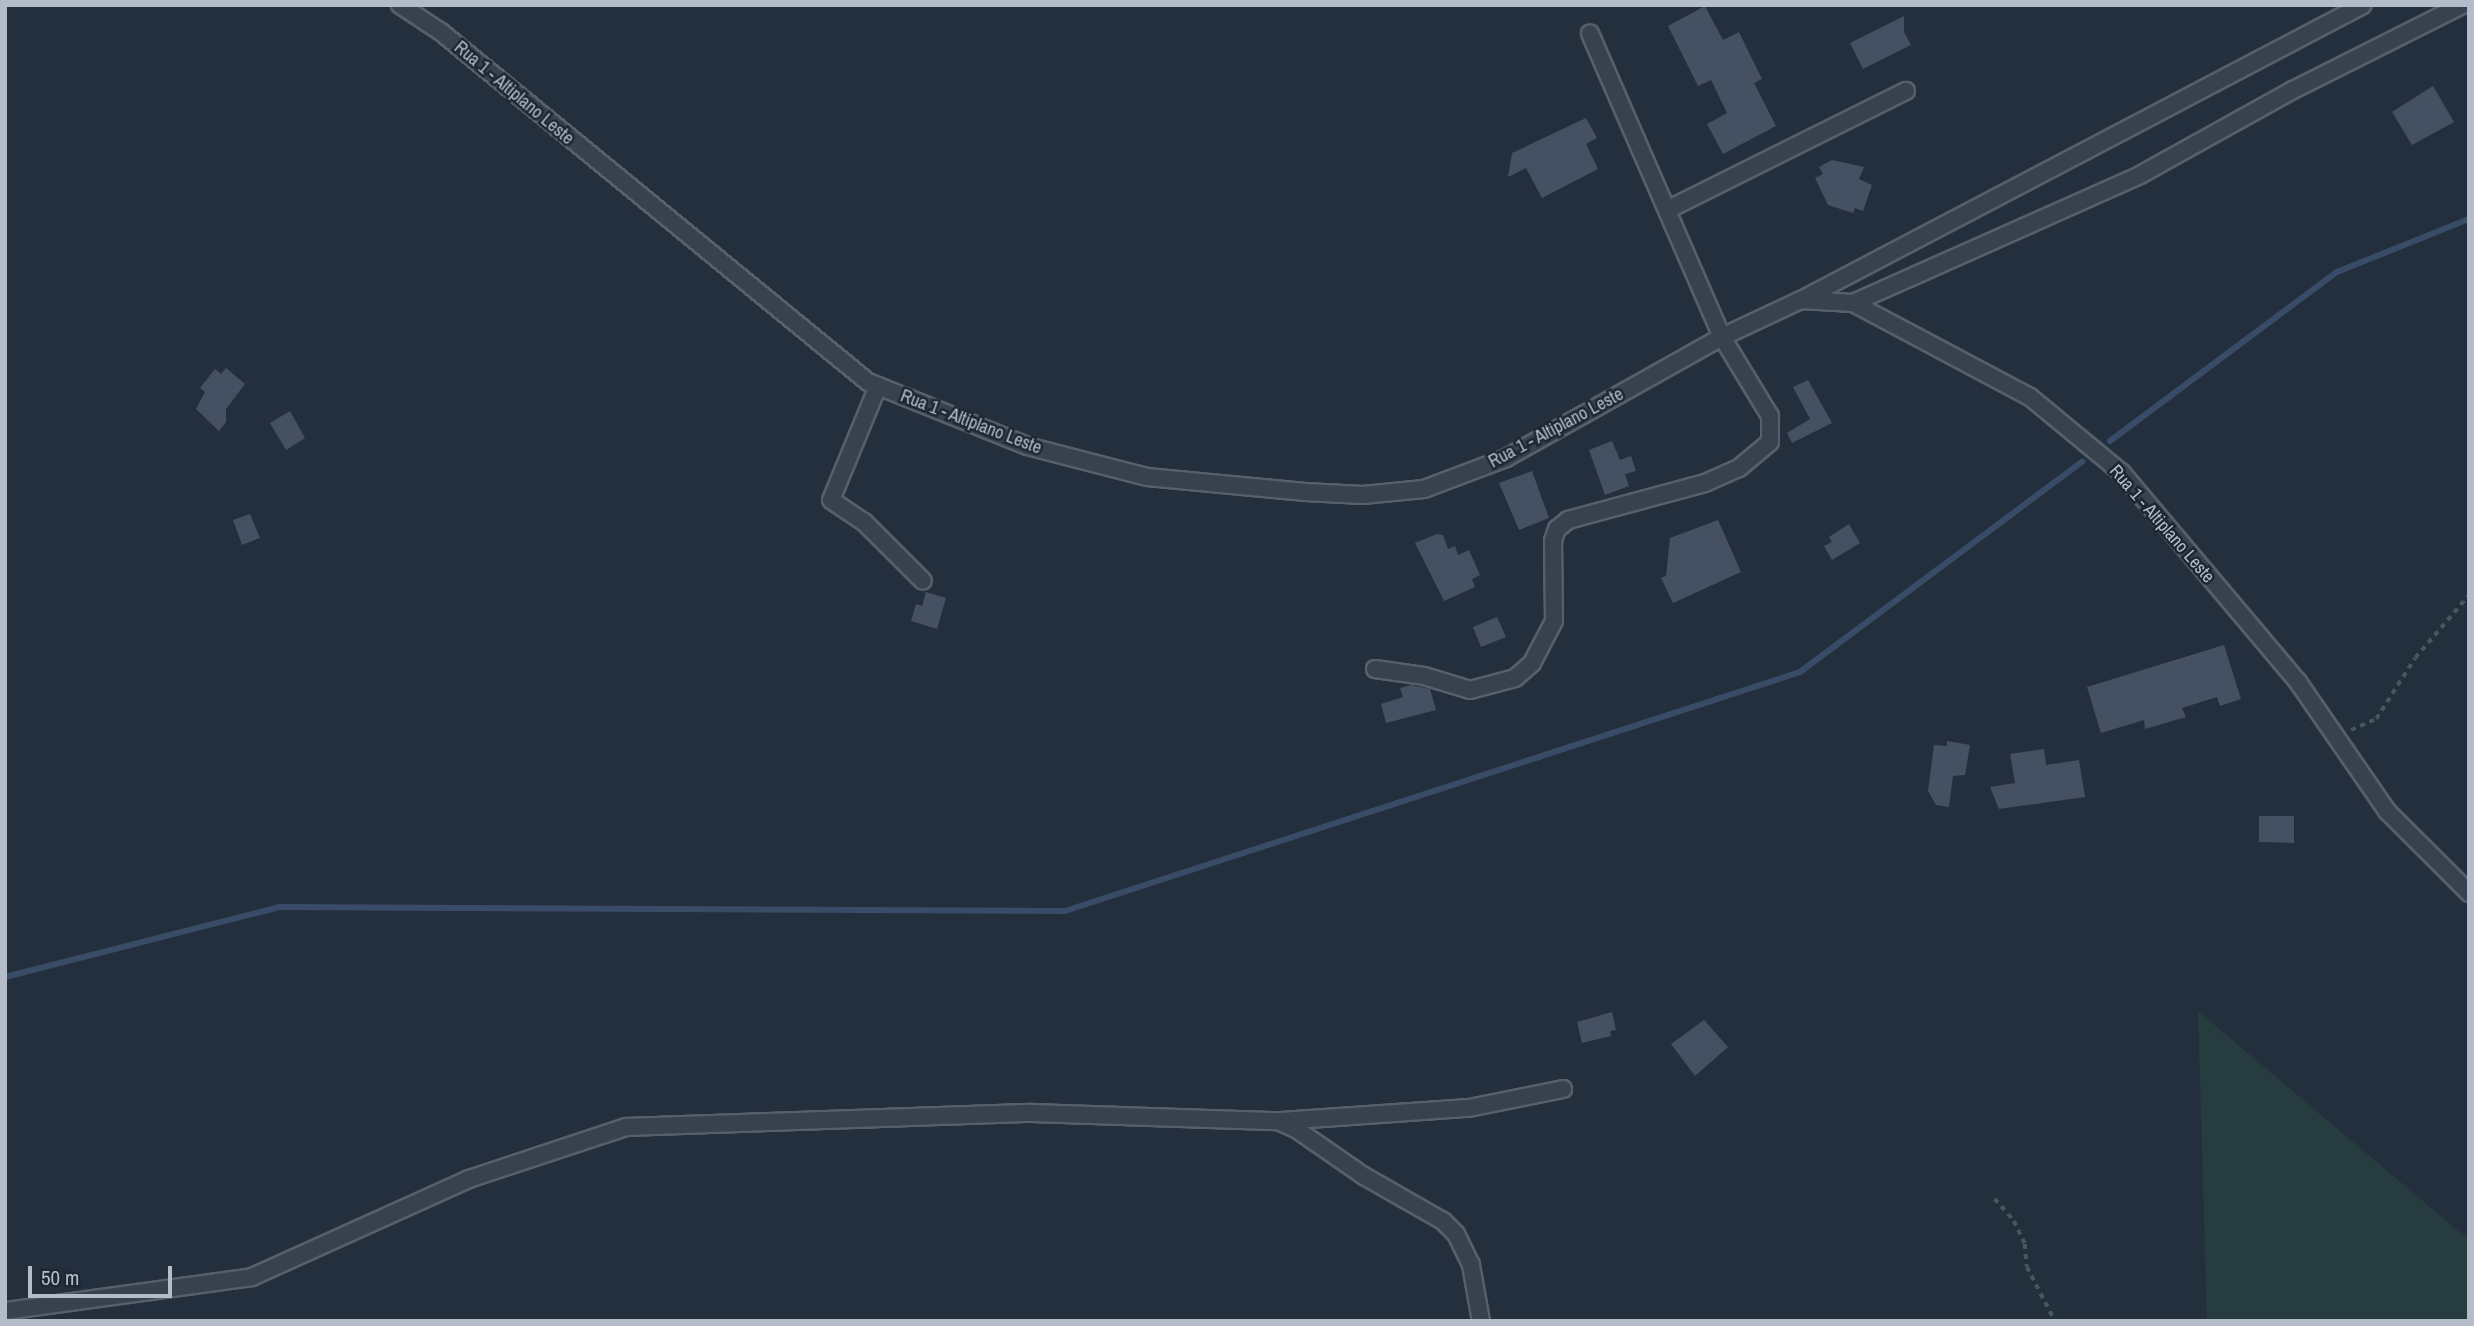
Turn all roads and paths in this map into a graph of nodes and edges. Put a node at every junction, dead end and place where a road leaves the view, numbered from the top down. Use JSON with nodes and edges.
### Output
{"nodes":[{"id":1,"x":400,"y":5,"type":"edge"},
{"id":2,"x":2362,"y":5,"type":"edge"},
{"id":3,"x":2462,"y":5,"type":"edge"},
{"id":4,"x":1590,"y":34,"type":"dead end"},
{"id":5,"x":1906,"y":92,"type":"dead end"},
{"id":6,"x":1667,"y":210,"type":"junction"},
{"id":7,"x":1801,"y":300,"type":"junction"},
{"id":8,"x":1853,"y":303,"type":"junction"},
{"id":9,"x":1722,"y":337,"type":"junction"},
{"id":10,"x":878,"y":386,"type":"junction"},
{"id":11,"x":923,"y":581,"type":"dead end"},
{"id":12,"x":2469,"y":595,"type":"edge"},
{"id":13,"x":1375,"y":669,"type":"dead end"},
{"id":14,"x":2336,"y":737,"type":"junction"},
{"id":15,"x":2469,"y":893,"type":"edge"},
{"id":16,"x":1563,"y":1089,"type":"dead end"},
{"id":17,"x":1278,"y":1121,"type":"junction"},
{"id":18,"x":1995,"y":1199,"type":"dead end"},
{"id":19,"x":5,"y":1311,"type":"edge"},
{"id":20,"x":1481,"y":1321,"type":"edge"},
{"id":21,"x":2055,"y":1321,"type":"edge"}],
"edges":[{"from":1,"to":10,"type":"street","name":"Rua 1 - Altiplano Leste"},
{"from":2,"to":7,"type":"street"},
{"from":3,"to":8,"type":"street"},
{"from":4,"to":6,"type":"street"},
{"from":5,"to":6,"type":"street"},
{"from":6,"to":9,"type":"street"},
{"from":7,"to":8,"type":"street","name":"Rua 1 - Altiplano Leste"},
{"from":7,"to":9,"type":"street","name":"Rua 1 - Altiplano Leste"},
{"from":8,"to":14,"type":"street","name":"Rua 1 - Altiplano Leste"},
{"from":9,"to":10,"type":"street","name":"Rua 1 - Altiplano Leste"},
{"from":9,"to":13,"type":"street"},
{"from":10,"to":11,"type":"street"},
{"from":12,"to":14,"type":"path"},
{"from":14,"to":15,"type":"street","name":"Rua 1 - Altiplano Leste"},
{"from":16,"to":17,"type":"street"},
{"from":17,"to":19,"type":"street"},
{"from":17,"to":20,"type":"street"},
{"from":18,"to":21,"type":"path"}]}
